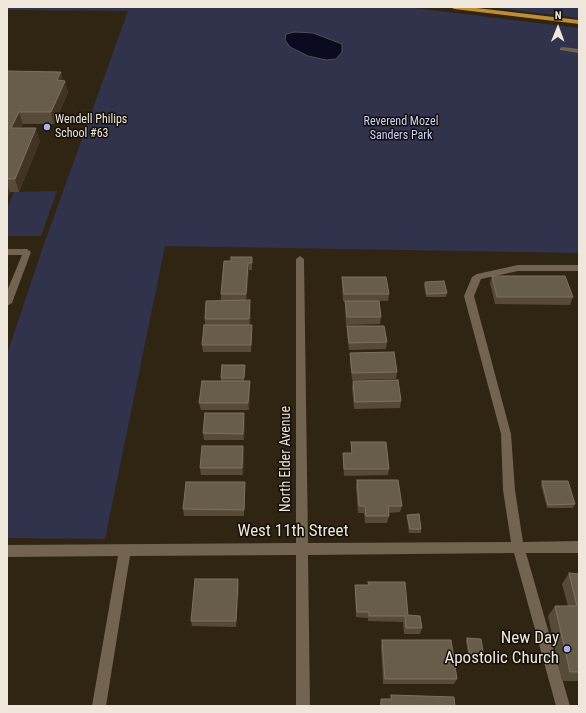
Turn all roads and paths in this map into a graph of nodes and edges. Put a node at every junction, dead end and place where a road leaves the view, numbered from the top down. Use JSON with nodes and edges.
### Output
{"nodes":[{"id":1,"x":454,"y":7,"type":"edge"},
{"id":2,"x":579,"y":22,"type":"edge"},
{"id":3,"x":562,"y":48,"type":"dead end"},
{"id":4,"x":579,"y":51,"type":"edge"},
{"id":5,"x":7,"y":252,"type":"edge"},
{"id":6,"x":300,"y":259,"type":"dead end"},
{"id":7,"x":579,"y":268,"type":"edge"},
{"id":8,"x":7,"y":303,"type":"edge"},
{"id":9,"x":518,"y":547,"type":"junction"},
{"id":10,"x":579,"y":547,"type":"edge"},
{"id":11,"x":302,"y":549,"type":"junction"},
{"id":12,"x":125,"y":550,"type":"junction"},
{"id":13,"x":7,"y":551,"type":"edge"},
{"id":14,"x":99,"y":706,"type":"edge"},
{"id":15,"x":302,"y":706,"type":"edge"},
{"id":16,"x":563,"y":706,"type":"edge"}],
"edges":[{"from":1,"to":2,"type":"main road"},
{"from":3,"to":4,"type":"street"},
{"from":5,"to":8,"type":"street"},
{"from":6,"to":11,"type":"street","name":"North Elder Avenue"},
{"from":7,"to":9,"type":"street"},
{"from":9,"to":10,"type":"street","name":"West 11th Street"},
{"from":9,"to":11,"type":"street","name":"West 11th Street"},
{"from":9,"to":16,"type":"street"},
{"from":11,"to":12,"type":"street","name":"West 11th Street"},
{"from":11,"to":15,"type":"street","name":"North Elder Avenue"},
{"from":12,"to":13,"type":"street","name":"West 11th Street"},
{"from":12,"to":14,"type":"street"}]}
